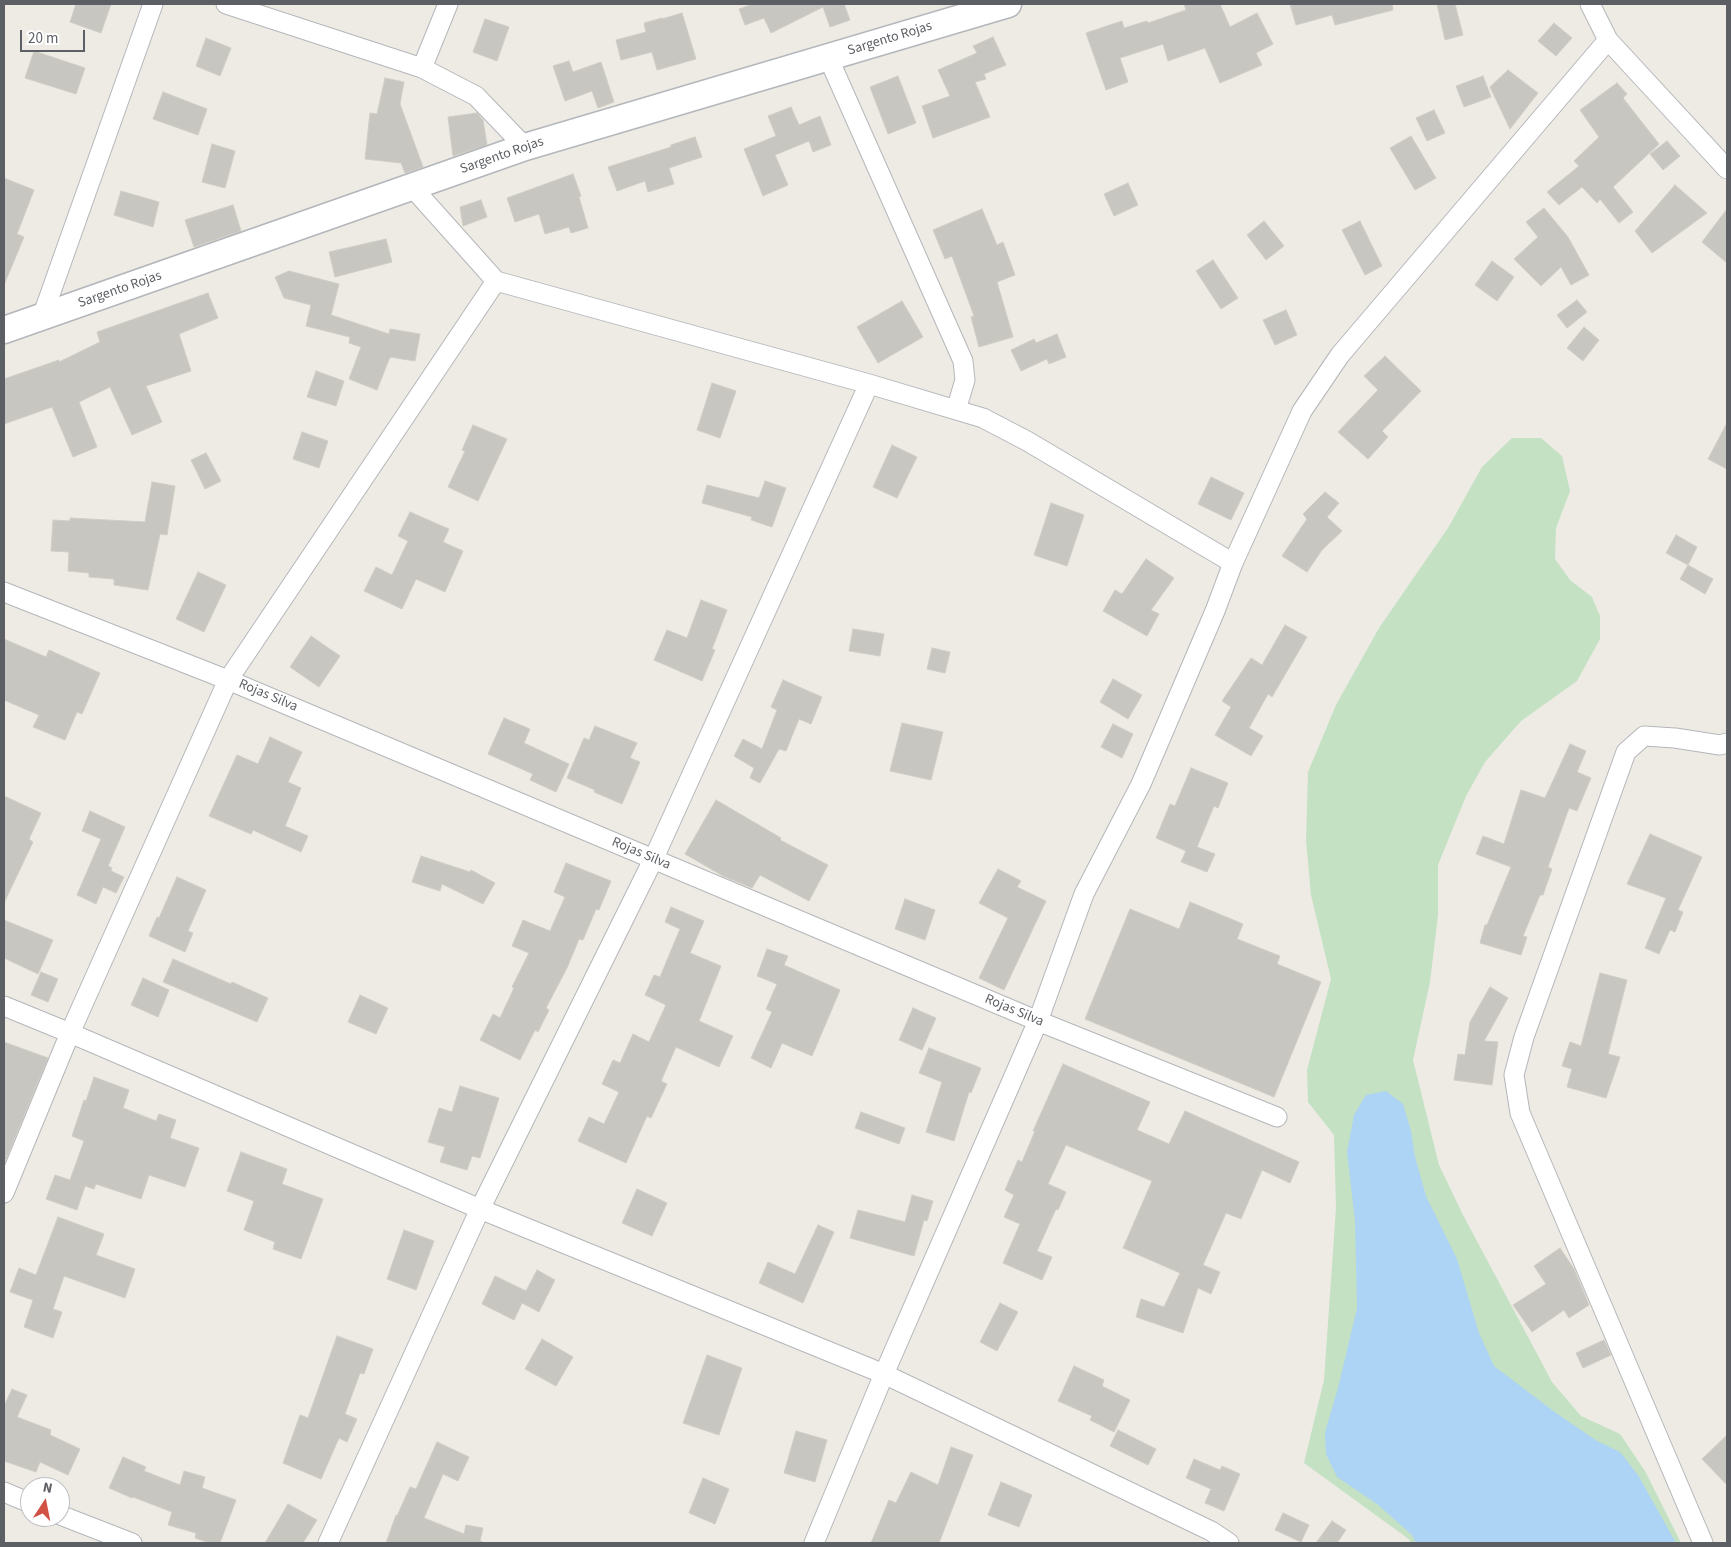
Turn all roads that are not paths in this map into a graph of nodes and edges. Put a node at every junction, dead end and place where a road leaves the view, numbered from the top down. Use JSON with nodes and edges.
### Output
{"nodes":[{"id":1,"x":153,"y":4,"type":"edge"},
{"id":2,"x":226,"y":4,"type":"edge"},
{"id":3,"x":448,"y":4,"type":"edge"},
{"id":4,"x":1008,"y":4,"type":"edge"},
{"id":5,"x":1590,"y":4,"type":"edge"},
{"id":6,"x":1608,"y":40,"type":"junction"},
{"id":7,"x":828,"y":57,"type":"junction"},
{"id":8,"x":422,"y":68,"type":"junction"},
{"id":9,"x":525,"y":147,"type":"junction"},
{"id":10,"x":1727,"y":169,"type":"edge"},
{"id":11,"x":412,"y":187,"type":"junction"},
{"id":12,"x":496,"y":281,"type":"junction"},
{"id":13,"x":42,"y":317,"type":"junction"},
{"id":14,"x":4,"y":330,"type":"edge"},
{"id":15,"x":869,"y":384,"type":"junction"},
{"id":16,"x":956,"y":410,"type":"junction"},
{"id":17,"x":1233,"y":563,"type":"junction"},
{"id":18,"x":4,"y":592,"type":"edge"},
{"id":19,"x":228,"y":680,"type":"junction"},
{"id":20,"x":1727,"y":744,"type":"edge"},
{"id":21,"x":653,"y":860,"type":"junction"},
{"id":22,"x":4,"y":1006,"type":"edge"},
{"id":23,"x":1038,"y":1021,"type":"junction"},
{"id":24,"x":70,"y":1033,"type":"junction"},
{"id":25,"x":1277,"y":1117,"type":"dead end"},
{"id":26,"x":4,"y":1193,"type":"edge"},
{"id":27,"x":480,"y":1209,"type":"junction"},
{"id":28,"x":884,"y":1374,"type":"junction"},
{"id":29,"x":4,"y":1492,"type":"edge"},
{"id":30,"x":20,"y":1499,"type":"edge"},
{"id":31,"x":70,"y":1519,"type":"edge"},
{"id":32,"x":132,"y":1543,"type":"edge"},
{"id":33,"x":328,"y":1543,"type":"edge"},
{"id":34,"x":814,"y":1543,"type":"edge"},
{"id":35,"x":1229,"y":1543,"type":"edge"},
{"id":36,"x":1703,"y":1543,"type":"edge"}],
"edges":[{"from":1,"to":13,"type":"street"},
{"from":2,"to":8,"type":"street"},
{"from":3,"to":8,"type":"street"},
{"from":4,"to":7,"type":"street","name":"Sargento Rojas"},
{"from":5,"to":6,"type":"street"},
{"from":6,"to":10,"type":"street"},
{"from":6,"to":17,"type":"street"},
{"from":7,"to":9,"type":"street","name":"Sargento Rojas"},
{"from":7,"to":16,"type":"street"},
{"from":8,"to":9,"type":"street"},
{"from":9,"to":11,"type":"street","name":"Sargento Rojas"},
{"from":11,"to":12,"type":"street"},
{"from":11,"to":13,"type":"street","name":"Sargento Rojas"},
{"from":12,"to":15,"type":"street"},
{"from":12,"to":19,"type":"street"},
{"from":13,"to":14,"type":"street","name":"Sargento Rojas"},
{"from":15,"to":16,"type":"street"},
{"from":15,"to":21,"type":"street"},
{"from":16,"to":17,"type":"street"},
{"from":17,"to":23,"type":"street"},
{"from":18,"to":19,"type":"street","name":"Rojas Silva"},
{"from":19,"to":21,"type":"street","name":"Rojas Silva"},
{"from":19,"to":24,"type":"street"},
{"from":20,"to":36,"type":"street"},
{"from":21,"to":23,"type":"street","name":"Rojas Silva"},
{"from":21,"to":27,"type":"street"},
{"from":22,"to":24,"type":"street"},
{"from":23,"to":25,"type":"street","name":"Rojas Silva"},
{"from":23,"to":28,"type":"street"},
{"from":24,"to":26,"type":"street"},
{"from":24,"to":27,"type":"street"},
{"from":27,"to":28,"type":"street"},
{"from":27,"to":33,"type":"street"},
{"from":28,"to":34,"type":"street"},
{"from":28,"to":35,"type":"street"},
{"from":29,"to":30,"type":"street"},
{"from":31,"to":32,"type":"street"}]}
